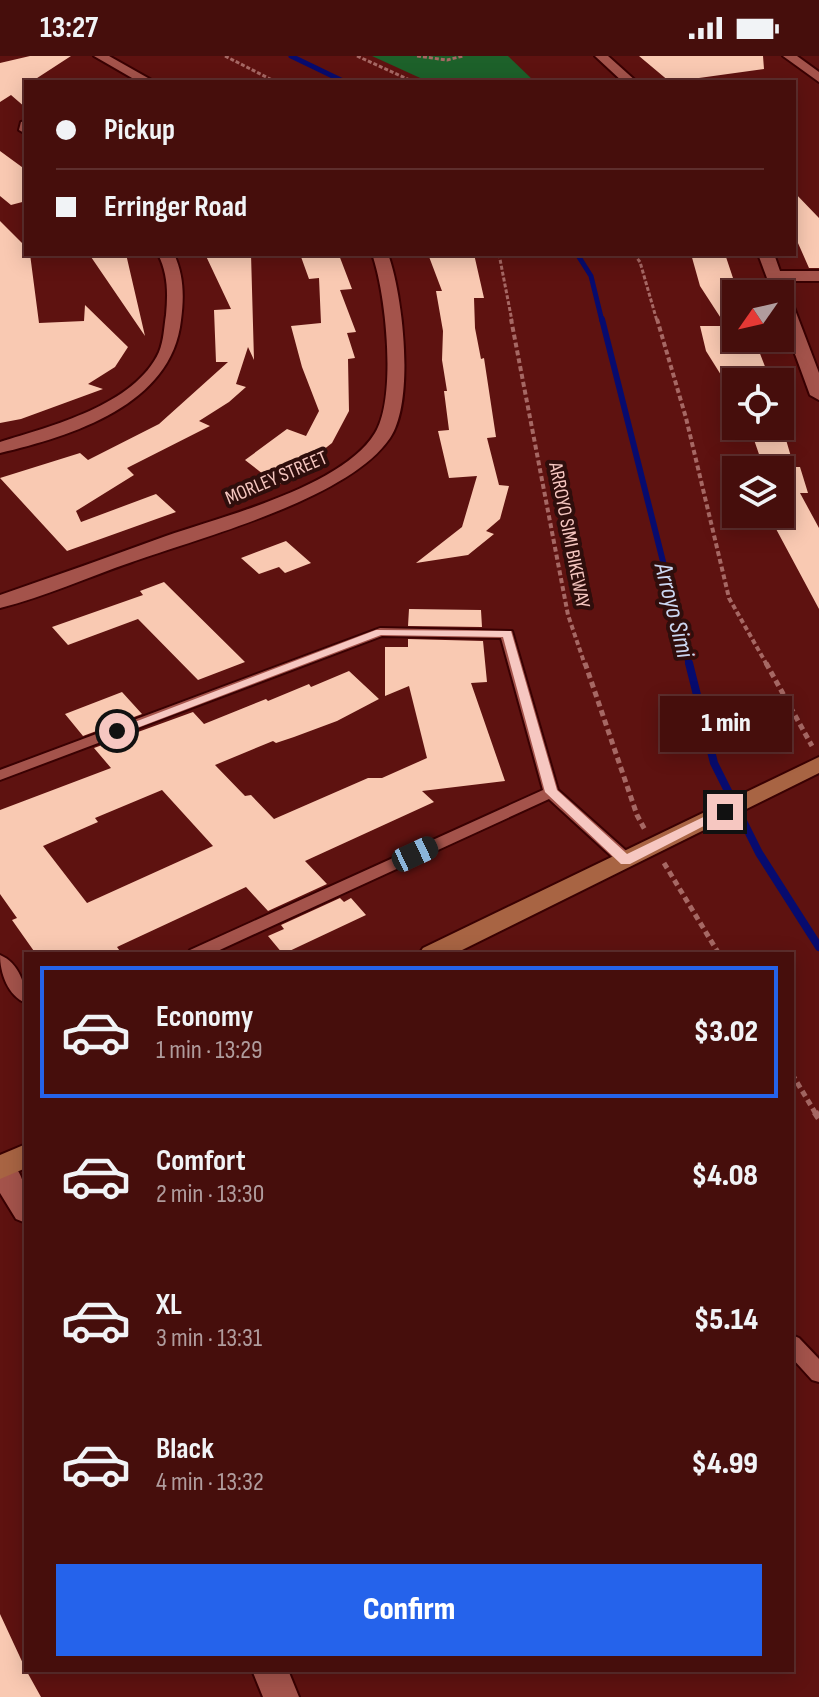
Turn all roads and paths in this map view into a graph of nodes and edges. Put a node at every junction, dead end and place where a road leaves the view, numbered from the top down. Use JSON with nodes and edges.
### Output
{"nodes":[{"id":1,"x":100,"y":56,"type":"edge"},
{"id":2,"x":225,"y":56,"type":"edge"},
{"id":3,"x":357,"y":56,"type":"edge"},
{"id":4,"x":417,"y":56,"type":"edge"},
{"id":5,"x":463,"y":56,"type":"edge"},
{"id":6,"x":601,"y":56,"type":"edge"},
{"id":7,"x":789,"y":56,"type":"edge"},
{"id":8,"x":819,"y":78,"type":"edge"},
{"id":9,"x":145,"y":80,"type":"edge"},
{"id":10,"x":272,"y":80,"type":"edge"},
{"id":11,"x":410,"y":80,"type":"edge"},
{"id":12,"x":629,"y":80,"type":"edge"},
{"id":13,"x":167,"y":256,"type":"edge"},
{"id":14,"x":381,"y":256,"type":"edge"},
{"id":15,"x":499,"y":256,"type":"edge"},
{"id":16,"x":636,"y":256,"type":"edge"},
{"id":17,"x":767,"y":256,"type":"edge"},
{"id":18,"x":775,"y":276,"type":"junction"},
{"id":19,"x":819,"y":276,"type":"edge"},
{"id":20,"x":819,"y":395,"type":"edge"},
{"id":21,"x":0,"y":448,"type":"edge"},
{"id":22,"x":0,"y":602,"type":"edge"},
{"id":23,"x":807,"y":737,"type":"dead end"},
{"id":24,"x":813,"y":767,"type":"edge"},
{"id":25,"x":0,"y":775,"type":"edge"},
{"id":26,"x":551,"y":792,"type":"junction"},
{"id":27,"x":637,"y":815,"type":"dead end"},
{"id":28,"x":626,"y":860,"type":"junction"},
{"id":29,"x":673,"y":878,"type":"dead end"},
{"id":30,"x":200,"y":952,"type":"edge"},
{"id":31,"x":436,"y":952,"type":"edge"},
{"id":32,"x":718,"y":952,"type":"edge"},
{"id":33,"x":0,"y":961,"type":"edge"},
{"id":34,"x":24,"y":994,"type":"edge"},
{"id":35,"x":794,"y":1077,"type":"edge"},
{"id":36,"x":819,"y":1118,"type":"edge"},
{"id":37,"x":24,"y":1156,"type":"edge"},
{"id":38,"x":0,"y":1168,"type":"edge"},
{"id":39,"x":24,"y":1208,"type":"edge"},
{"id":40,"x":794,"y":1346,"type":"edge"},
{"id":41,"x":819,"y":1373,"type":"edge"},
{"id":42,"x":271,"y":1672,"type":"edge"},
{"id":43,"x":281,"y":1697,"type":"edge"}],
"edges":[{"from":1,"to":9,"type":"street"},
{"from":2,"to":10,"type":"path"},
{"from":3,"to":11,"type":"path"},
{"from":4,"to":5,"type":"path"},
{"from":6,"to":12,"type":"street"},
{"from":7,"to":8,"type":"street"},
{"from":13,"to":21,"type":"street"},
{"from":14,"to":22,"type":"street","name":"MORLEY STREET"},
{"from":15,"to":27,"type":"path","name":"ARROYO SIMI BIKEWAY"},
{"from":16,"to":23,"type":"path"},
{"from":17,"to":18,"type":"street"},
{"from":18,"to":19,"type":"street"},
{"from":18,"to":20,"type":"street"},
{"from":24,"to":28,"type":"main road"},
{"from":25,"to":26,"type":"lane"},
{"from":26,"to":28,"type":"lane"},
{"from":26,"to":30,"type":"lane"},
{"from":28,"to":31,"type":"main road"},
{"from":29,"to":32,"type":"path"},
{"from":33,"to":34,"type":"lane"},
{"from":35,"to":36,"type":"path"},
{"from":37,"to":38,"type":"main road"},
{"from":38,"to":39,"type":"street"},
{"from":40,"to":41,"type":"lane"},
{"from":42,"to":43,"type":"street"}]}
